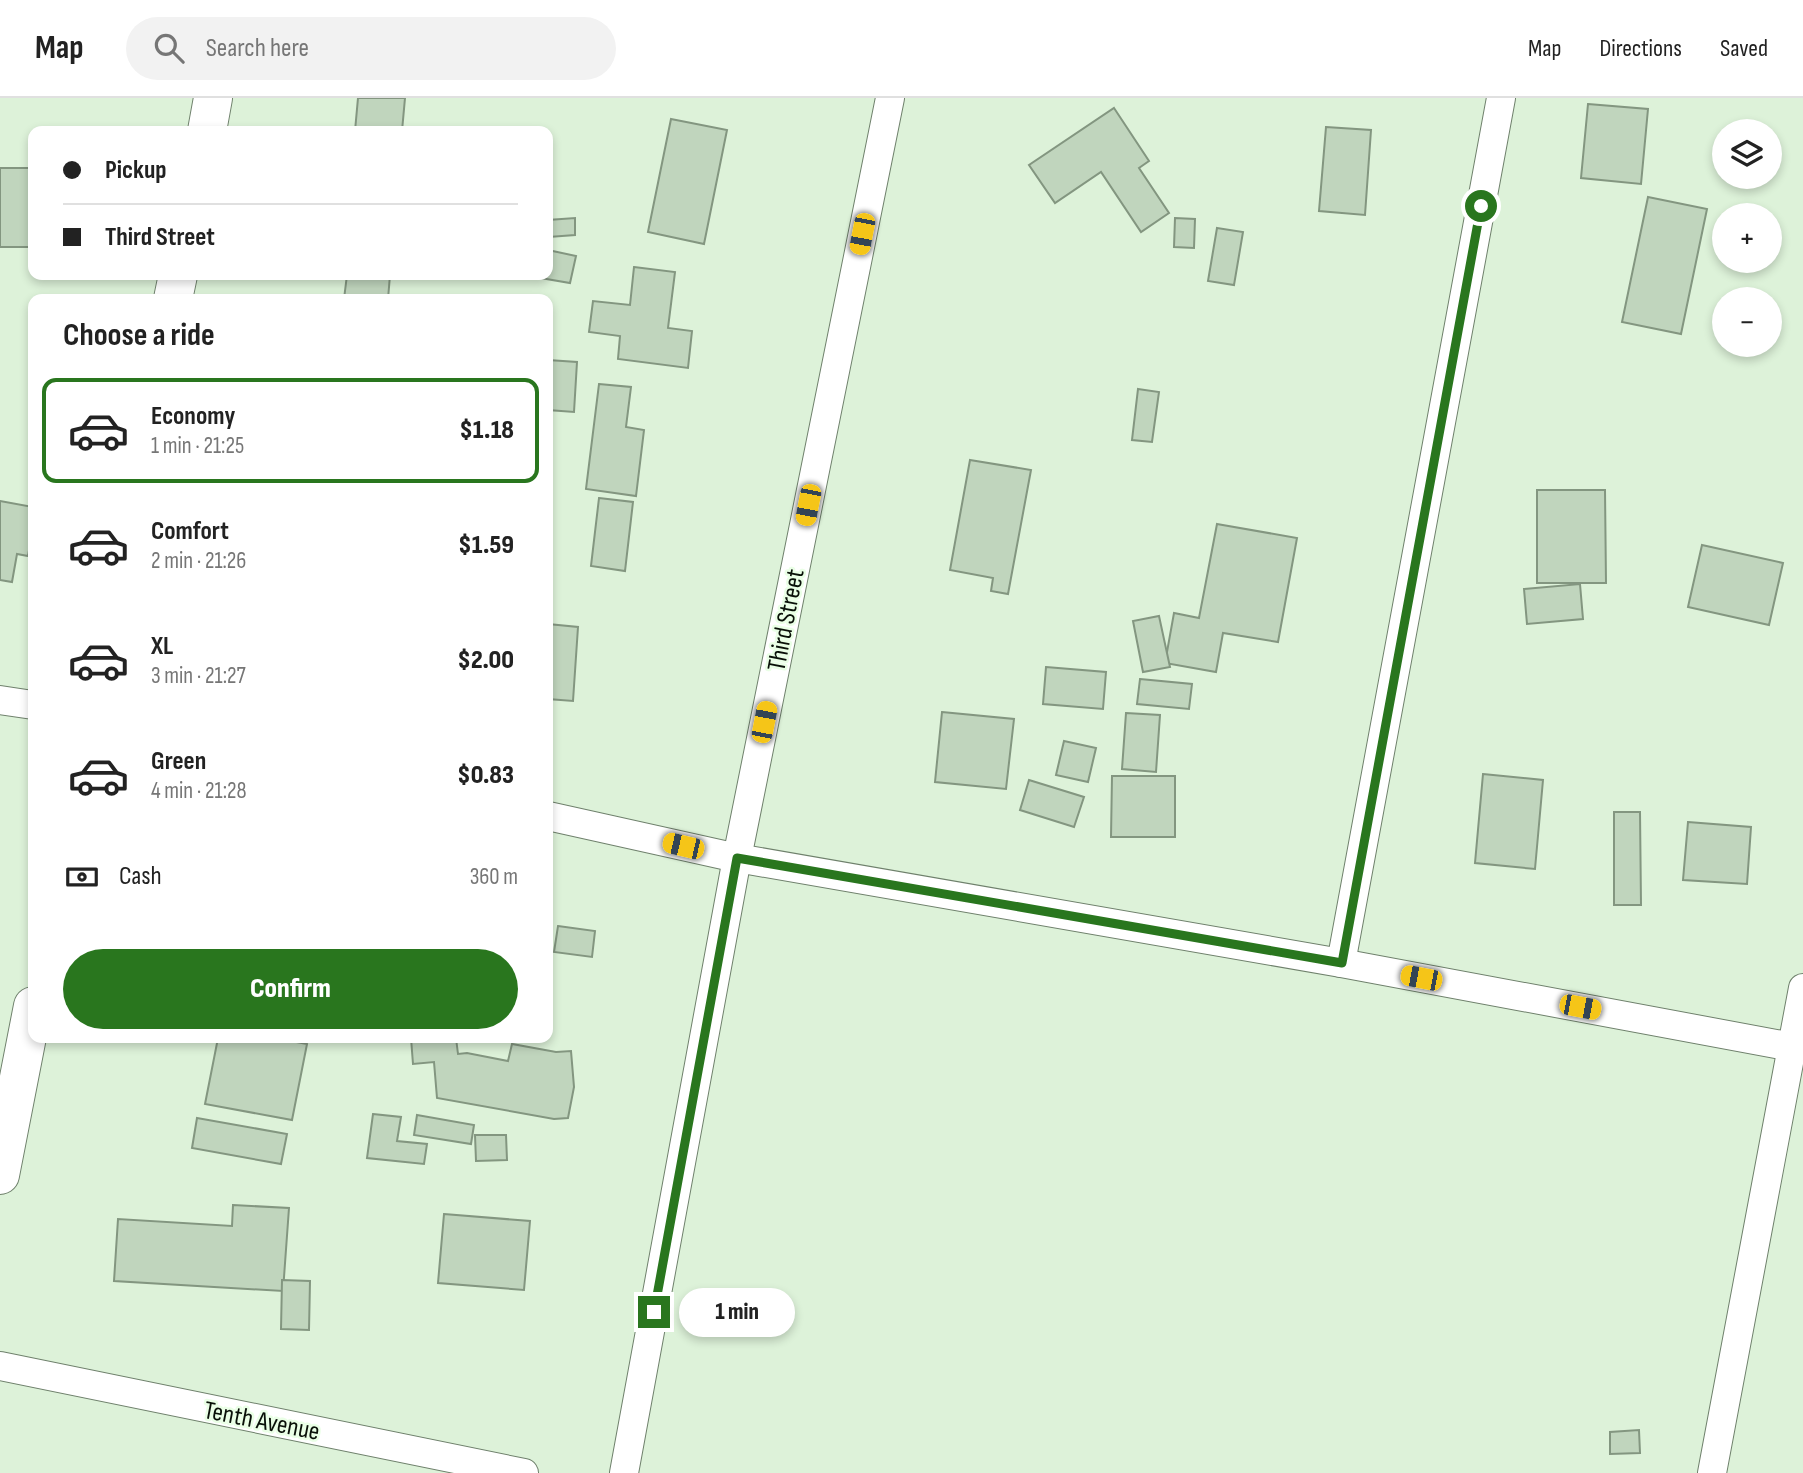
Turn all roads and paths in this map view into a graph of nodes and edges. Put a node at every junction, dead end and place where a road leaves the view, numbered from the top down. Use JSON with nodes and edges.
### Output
{"nodes":[{"id":1,"x":890,"y":98,"type":"edge"},
{"id":2,"x":1501,"y":98,"type":"edge"},
{"id":3,"x":0,"y":700,"type":"edge"},
{"id":4,"x":28,"y":704,"type":"edge"},
{"id":5,"x":553,"y":817,"type":"edge"},
{"id":6,"x":737,"y":858,"type":"junction"},
{"id":7,"x":1342,"y":963,"type":"junction"},
{"id":8,"x":1803,"y":988,"type":"edge"},
{"id":9,"x":28,"y":1032,"type":"edge"},
{"id":10,"x":1797,"y":1048,"type":"edge"},
{"id":11,"x":0,"y":1175,"type":"edge"},
{"id":12,"x":0,"y":1366,"type":"edge"},
{"id":13,"x":524,"y":1473,"type":"edge"},
{"id":14,"x":624,"y":1473,"type":"edge"},
{"id":15,"x":1712,"y":1473,"type":"edge"}],
"edges":[{"from":1,"to":6,"type":"street","name":"Third Street"},
{"from":2,"to":7,"type":"street"},
{"from":3,"to":4,"type":"street"},
{"from":5,"to":6,"type":"street"},
{"from":6,"to":7,"type":"street"},
{"from":6,"to":14,"type":"street","name":"Third Street"},
{"from":7,"to":10,"type":"street"},
{"from":8,"to":10,"type":"street"},
{"from":9,"to":11,"type":"main road"},
{"from":10,"to":15,"type":"street"},
{"from":12,"to":13,"type":"street","name":"Tenth Avenue"}]}
